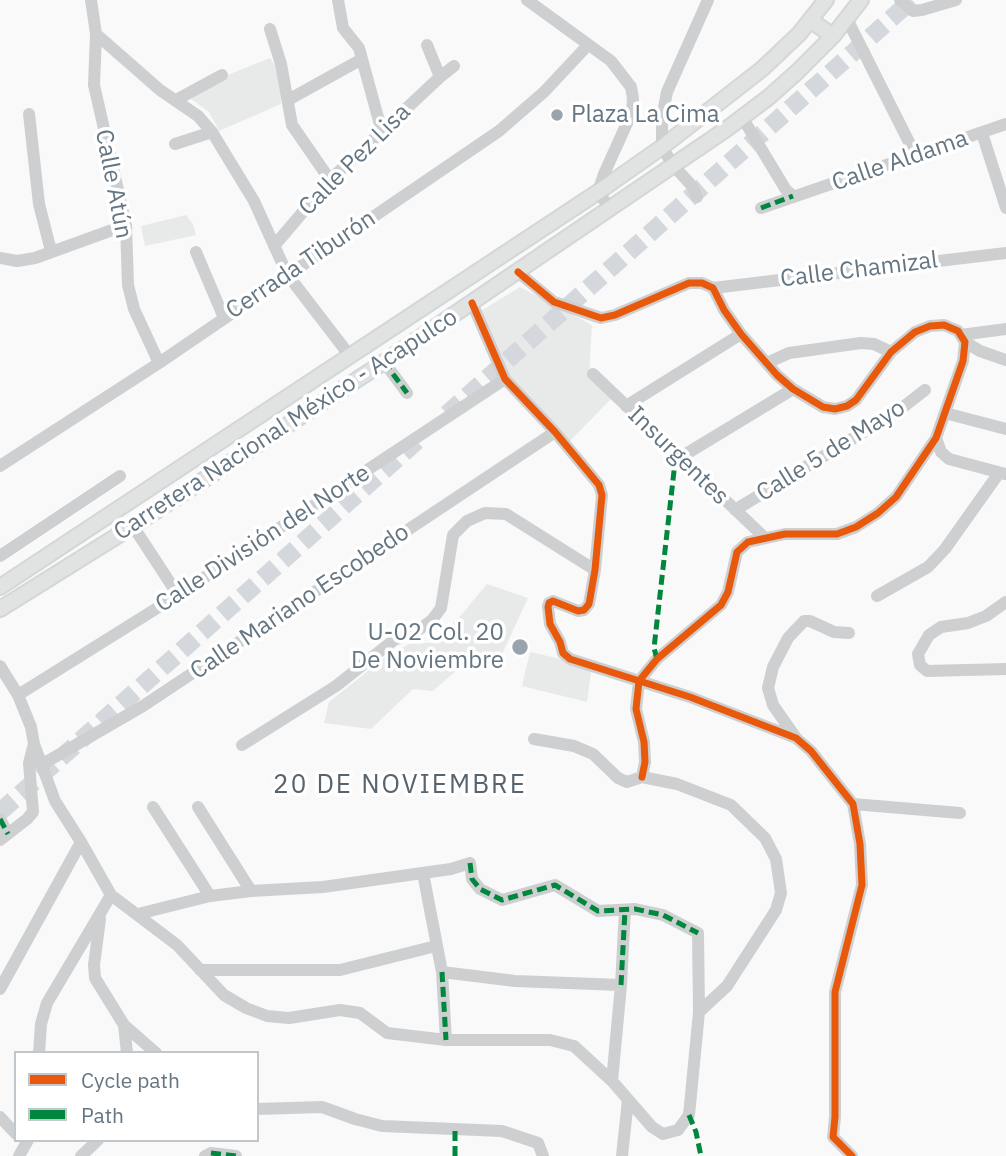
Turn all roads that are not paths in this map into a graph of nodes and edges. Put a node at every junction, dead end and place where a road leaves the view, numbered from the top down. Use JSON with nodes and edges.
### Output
{"nodes":[{"id":1,"x":91,"y":0,"type":"edge"},
{"id":2,"x":338,"y":0,"type":"edge"},
{"id":3,"x":527,"y":0,"type":"edge"},
{"id":4,"x":708,"y":0,"type":"edge"},
{"id":5,"x":826,"y":0,"type":"edge"},
{"id":6,"x":861,"y":0,"type":"edge"},
{"id":7,"x":900,"y":0,"type":"edge"},
{"id":8,"x":956,"y":0,"type":"edge"},
{"id":9,"x":847,"y":19,"type":"junction"},
{"id":10,"x":810,"y":20,"type":"junction"},
{"id":11,"x":270,"y":29,"type":"dead end"},
{"id":12,"x":96,"y":34,"type":"junction"},
{"id":13,"x":834,"y":36,"type":"junction"},
{"id":14,"x":427,"y":45,"type":"dead end"},
{"id":15,"x":588,"y":45,"type":"junction"},
{"id":16,"x":362,"y":59,"type":"junction"},
{"id":17,"x":454,"y":66,"type":"dead end"},
{"id":18,"x":222,"y":75,"type":"dead end"},
{"id":19,"x":440,"y":77,"type":"junction"},
{"id":20,"x":176,"y":100,"type":"junction"},
{"id":21,"x":288,"y":100,"type":"junction"},
{"id":22,"x":29,"y":114,"type":"dead end"},
{"id":23,"x":742,"y":117,"type":"junction"},
{"id":24,"x":1006,"y":124,"type":"edge"},
{"id":25,"x":212,"y":132,"type":"junction"},
{"id":26,"x":382,"y":132,"type":"junction"},
{"id":27,"x":982,"y":133,"type":"junction"},
{"id":28,"x":175,"y":144,"type":"dead end"},
{"id":29,"x":662,"y":147,"type":"junction"},
{"id":30,"x":916,"y":156,"type":"junction"},
{"id":31,"x":673,"y":164,"type":"junction"},
{"id":32,"x":330,"y":180,"type":"junction"},
{"id":33,"x":598,"y":192,"type":"junction"},
{"id":34,"x":793,"y":196,"type":"junction"},
{"id":35,"x":697,"y":197,"type":"dead end"},
{"id":36,"x":609,"y":207,"type":"junction"},
{"id":37,"x":761,"y":208,"type":"dead end"},
{"id":38,"x":1006,"y":208,"type":"edge"},
{"id":39,"x":126,"y":225,"type":"junction"},
{"id":40,"x":274,"y":246,"type":"junction"},
{"id":41,"x":51,"y":251,"type":"junction"},
{"id":42,"x":196,"y":253,"type":"dead end"},
{"id":43,"x":1006,"y":253,"type":"edge"},
{"id":44,"x":0,"y":258,"type":"edge"},
{"id":45,"x":518,"y":272,"type":"junction"},
{"id":46,"x":287,"y":274,"type":"junction"},
{"id":47,"x":713,"y":288,"type":"junction"},
{"id":48,"x":472,"y":303,"type":"junction"},
{"id":49,"x":224,"y":318,"type":"junction"},
{"id":50,"x":1006,"y":329,"type":"edge"},
{"id":51,"x":741,"y":334,"type":"junction"},
{"id":52,"x":963,"y":339,"type":"junction"},
{"id":53,"x":891,"y":352,"type":"junction"},
{"id":54,"x":350,"y":356,"type":"junction"},
{"id":55,"x":1006,"y":360,"type":"edge"},
{"id":56,"x":384,"y":362,"type":"junction"},
{"id":57,"x":159,"y":363,"type":"junction"},
{"id":58,"x":767,"y":363,"type":"junction"},
{"id":59,"x":593,"y":374,"type":"dead end"},
{"id":60,"x":505,"y":379,"type":"junction"},
{"id":61,"x":793,"y":389,"type":"junction"},
{"id":62,"x":925,"y":390,"type":"dead end"},
{"id":63,"x":407,"y":393,"type":"dead end"},
{"id":64,"x":626,"y":406,"type":"junction"},
{"id":65,"x":946,"y":413,"type":"junction"},
{"id":66,"x":1006,"y":429,"type":"edge"},
{"id":67,"x":555,"y":432,"type":"junction"},
{"id":68,"x":936,"y":438,"type":"junction"},
{"id":69,"x":681,"y":457,"type":"junction"},
{"id":70,"x":0,"y":466,"type":"edge"},
{"id":71,"x":1003,"y":474,"type":"edge"},
{"id":72,"x":120,"y":476,"type":"dead end"},
{"id":73,"x":736,"y":510,"type":"junction"},
{"id":74,"x":133,"y":526,"type":"junction"},
{"id":75,"x":764,"y":537,"type":"junction"},
{"id":76,"x":0,"y":556,"type":"edge"},
{"id":77,"x":596,"y":570,"type":"junction"},
{"id":78,"x":0,"y":587,"type":"edge"},
{"id":79,"x":178,"y":596,"type":"junction"},
{"id":80,"x":877,"y":596,"type":"dead end"},
{"id":81,"x":1006,"y":603,"type":"edge"},
{"id":82,"x":0,"y":610,"type":"edge"},
{"id":83,"x":849,"y":633,"type":"dead end"},
{"id":84,"x":0,"y":666,"type":"edge"},
{"id":85,"x":1006,"y":669,"type":"edge"},
{"id":86,"x":639,"y":681,"type":"junction"},
{"id":87,"x":18,"y":695,"type":"junction"},
{"id":88,"x":796,"y":738,"type":"junction"},
{"id":89,"x":534,"y":739,"type":"dead end"},
{"id":90,"x":34,"y":744,"type":"junction"},
{"id":91,"x":242,"y":745,"type":"dead end"},
{"id":92,"x":41,"y":765,"type":"junction"},
{"id":93,"x":642,"y":777,"type":"junction"},
{"id":94,"x":853,"y":804,"type":"junction"},
{"id":95,"x":153,"y":807,"type":"dead end"},
{"id":96,"x":198,"y":807,"type":"dead end"},
{"id":97,"x":960,"y":813,"type":"dead end"},
{"id":98,"x":0,"y":819,"type":"edge"},
{"id":99,"x":4,"y":837,"type":"edge"},
{"id":100,"x":81,"y":842,"type":"junction"},
{"id":101,"x":423,"y":873,"type":"junction"},
{"id":102,"x":251,"y":891,"type":"junction"},
{"id":103,"x":111,"y":895,"type":"junction"},
{"id":104,"x":210,"y":896,"type":"junction"},
{"id":105,"x":625,"y":910,"type":"junction"},
{"id":106,"x":101,"y":911,"type":"junction"},
{"id":107,"x":138,"y":914,"type":"junction"},
{"id":108,"x":436,"y":946,"type":"junction"},
{"id":109,"x":200,"y":970,"type":"junction"},
{"id":110,"x":442,"y":972,"type":"junction"},
{"id":111,"x":621,"y":985,"type":"junction"},
{"id":112,"x":0,"y":989,"type":"edge"},
{"id":113,"x":699,"y":1012,"type":"junction"},
{"id":114,"x":124,"y":1026,"type":"junction"},
{"id":115,"x":446,"y":1040,"type":"junction"},
{"id":116,"x":40,"y":1051,"type":"edge"},
{"id":117,"x":127,"y":1051,"type":"edge"},
{"id":118,"x":154,"y":1051,"type":"edge"},
{"id":119,"x":611,"y":1081,"type":"junction"},
{"id":120,"x":628,"y":1100,"type":"junction"},
{"id":121,"x":259,"y":1109,"type":"edge"},
{"id":122,"x":0,"y":1117,"type":"edge"},
{"id":123,"x":14,"y":1132,"type":"edge"},
{"id":124,"x":96,"y":1142,"type":"edge"},
{"id":125,"x":210,"y":1151,"type":"edge"},
{"id":126,"x":82,"y":1156,"type":"edge"},
{"id":127,"x":236,"y":1156,"type":"edge"},
{"id":128,"x":543,"y":1156,"type":"edge"},
{"id":129,"x":622,"y":1156,"type":"edge"},
{"id":130,"x":852,"y":1156,"type":"edge"}],
"edges":[{"from":1,"to":12,"type":"street","name":"Calle Atún"},
{"from":2,"to":16,"type":"street"},
{"from":3,"to":15,"type":"street"},
{"from":4,"to":29,"type":"street"},
{"from":5,"to":10,"type":"main road","name":"Carretera Nacional México - Acapulco"},
{"from":6,"to":9,"type":"main road","name":"Carretera Nacional México - Acapulco"},
{"from":7,"to":8,"type":"street"},
{"from":9,"to":13,"type":"main road","name":"Carretera Nacional México - Acapulco"},
{"from":9,"to":30,"type":"street"},
{"from":10,"to":13,"type":"main road"},
{"from":10,"to":29,"type":"main road","name":"Carretera Nacional México - Acapulco"},
{"from":11,"to":21,"type":"street"},
{"from":12,"to":20,"type":"street"},
{"from":12,"to":39,"type":"street","name":"Calle Atún"},
{"from":13,"to":23,"type":"main road","name":"Carretera Nacional México - Acapulco"},
{"from":14,"to":19,"type":"street"},
{"from":15,"to":33,"type":"street"},
{"from":15,"to":46,"type":"street","name":"Cerrada Tiburón"},
{"from":16,"to":21,"type":"street"},
{"from":16,"to":26,"type":"street"},
{"from":17,"to":19,"type":"street","name":"Calle Pez Lisa"},
{"from":18,"to":20,"type":"street"},
{"from":19,"to":26,"type":"street","name":"Calle Pez Lisa"},
{"from":20,"to":25,"type":"street"},
{"from":21,"to":32,"type":"street"},
{"from":22,"to":41,"type":"street"},
{"from":23,"to":31,"type":"main road","name":"Carretera Nacional México - Acapulco"},
{"from":23,"to":34,"type":"street"},
{"from":24,"to":27,"type":"street","name":"Calle Aldama"},
{"from":25,"to":28,"type":"street"},
{"from":25,"to":40,"type":"street"},
{"from":26,"to":32,"type":"street","name":"Calle Pez Lisa"},
{"from":27,"to":30,"type":"street","name":"Calle Aldama"},
{"from":27,"to":38,"type":"street"},
{"from":29,"to":31,"type":"street"},
{"from":29,"to":33,"type":"main road","name":"Carretera Nacional México - Acapulco"},
{"from":30,"to":34,"type":"street","name":"Calle Aldama"},
{"from":31,"to":35,"type":"street"},
{"from":31,"to":36,"type":"main road","name":"Carretera Nacional México - Acapulco"},
{"from":32,"to":40,"type":"street","name":"Calle Pez Lisa"},
{"from":33,"to":36,"type":"street"},
{"from":33,"to":54,"type":"main road","name":"Carretera Nacional México - Acapulco"},
{"from":34,"to":37,"type":"street","name":"Calle Aldama"},
{"from":36,"to":45,"type":"main road","name":"Carretera Nacional México - Acapulco"},
{"from":39,"to":41,"type":"street"},
{"from":39,"to":57,"type":"street","name":"Calle Atún"},
{"from":40,"to":46,"type":"street"},
{"from":41,"to":44,"type":"street"},
{"from":42,"to":49,"type":"street"},
{"from":43,"to":47,"type":"street","name":"Calle Chamizal"},
{"from":45,"to":47,"type":"street","name":"Calle Chamizal"},
{"from":45,"to":48,"type":"main road","name":"Carretera Nacional México - Acapulco"},
{"from":46,"to":49,"type":"street","name":"Cerrada Tiburón"},
{"from":46,"to":54,"type":"street"},
{"from":47,"to":51,"type":"street"},
{"from":48,"to":56,"type":"main road","name":"Carretera Nacional México - Acapulco"},
{"from":48,"to":60,"type":"street"},
{"from":49,"to":57,"type":"street","name":"Cerrada Tiburón"},
{"from":50,"to":52,"type":"street"},
{"from":51,"to":58,"type":"street"},
{"from":51,"to":64,"type":"street"},
{"from":52,"to":53,"type":"street"},
{"from":52,"to":55,"type":"street"},
{"from":52,"to":65,"type":"street"},
{"from":53,"to":58,"type":"street"},
{"from":53,"to":61,"type":"street"},
{"from":54,"to":78,"type":"main road","name":"Carretera Nacional México - Acapulco"},
{"from":56,"to":63,"type":"street"},
{"from":56,"to":74,"type":"main road","name":"Carretera Nacional México - Acapulco"},
{"from":57,"to":70,"type":"street","name":"Cerrada Tiburón"},
{"from":58,"to":61,"type":"street"},
{"from":59,"to":64,"type":"street","name":"Insurgentes"},
{"from":60,"to":67,"type":"street"},
{"from":60,"to":79,"type":"street","name":"Calle División del Norte"},
{"from":61,"to":69,"type":"street"},
{"from":62,"to":73,"type":"street","name":"Calle 5 de Mayo"},
{"from":64,"to":69,"type":"street","name":"Insurgentes"},
{"from":65,"to":66,"type":"street"},
{"from":65,"to":68,"type":"street"},
{"from":67,"to":77,"type":"street"},
{"from":67,"to":92,"type":"street","name":"Calle Mariano Escobedo"},
{"from":68,"to":71,"type":"street"},
{"from":68,"to":75,"type":"street"},
{"from":69,"to":73,"type":"street","name":"Insurgentes"},
{"from":71,"to":80,"type":"street"},
{"from":72,"to":76,"type":"street"},
{"from":73,"to":75,"type":"street","name":"Insurgentes"},
{"from":74,"to":79,"type":"street"},
{"from":74,"to":82,"type":"main road","name":"Carretera Nacional México - Acapulco"},
{"from":75,"to":86,"type":"street"},
{"from":77,"to":86,"type":"street"},
{"from":77,"to":91,"type":"street"},
{"from":79,"to":87,"type":"street","name":"Calle División del Norte"},
{"from":81,"to":85,"type":"street"},
{"from":83,"to":88,"type":"street"},
{"from":84,"to":87,"type":"street"},
{"from":86,"to":88,"type":"street"},
{"from":86,"to":93,"type":"street"},
{"from":87,"to":90,"type":"street"},
{"from":88,"to":94,"type":"street"},
{"from":89,"to":93,"type":"street"},
{"from":90,"to":92,"type":"street"},
{"from":90,"to":99,"type":"street"},
{"from":92,"to":100,"type":"street"},
{"from":93,"to":113,"type":"street"},
{"from":94,"to":97,"type":"street"},
{"from":94,"to":130,"type":"street"},
{"from":95,"to":104,"type":"street"},
{"from":96,"to":102,"type":"street"},
{"from":98,"to":99,"type":"street"},
{"from":100,"to":103,"type":"street"},
{"from":100,"to":112,"type":"street"},
{"from":101,"to":102,"type":"street"},
{"from":101,"to":105,"type":"street"},
{"from":101,"to":108,"type":"street"},
{"from":102,"to":104,"type":"street"},
{"from":103,"to":106,"type":"street"},
{"from":103,"to":107,"type":"street"},
{"from":104,"to":107,"type":"street"},
{"from":105,"to":111,"type":"street"},
{"from":105,"to":113,"type":"street"},
{"from":106,"to":114,"type":"street"},
{"from":106,"to":116,"type":"street"},
{"from":107,"to":109,"type":"street"},
{"from":108,"to":109,"type":"street"},
{"from":108,"to":110,"type":"street"},
{"from":109,"to":115,"type":"street"},
{"from":110,"to":111,"type":"street"},
{"from":110,"to":115,"type":"street"},
{"from":111,"to":119,"type":"street"},
{"from":113,"to":120,"type":"street"},
{"from":114,"to":117,"type":"street"},
{"from":114,"to":118,"type":"street"},
{"from":115,"to":119,"type":"street"},
{"from":119,"to":120,"type":"street"},
{"from":120,"to":129,"type":"street"},
{"from":121,"to":128,"type":"street"},
{"from":122,"to":123,"type":"street"},
{"from":124,"to":126,"type":"street"},
{"from":125,"to":127,"type":"street"}]}
